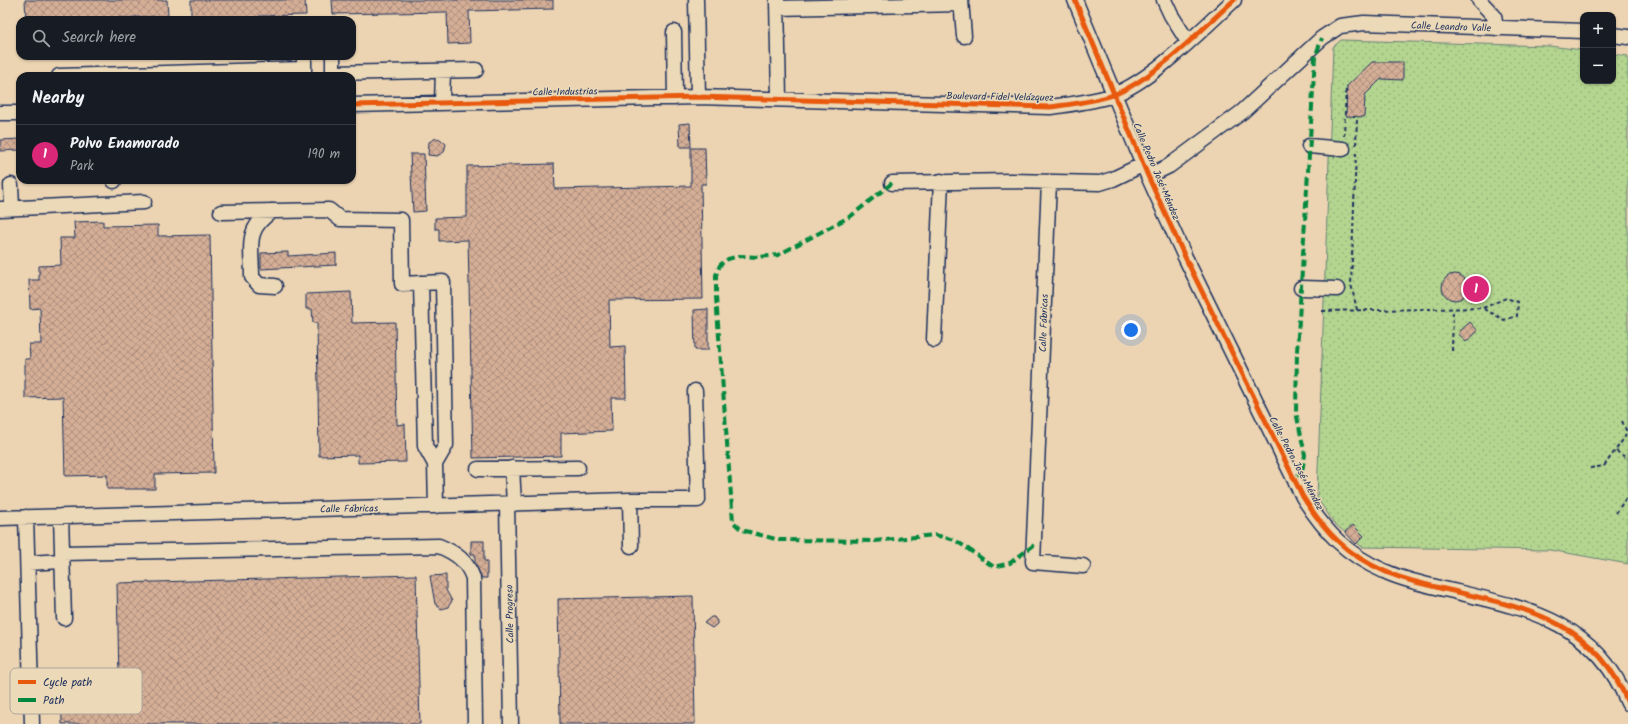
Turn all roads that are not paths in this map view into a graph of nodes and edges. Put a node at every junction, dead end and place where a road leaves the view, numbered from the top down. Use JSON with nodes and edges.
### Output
{"nodes":[{"id":1,"x":696,"y":0,"type":"edge"},
{"id":2,"x":1075,"y":0,"type":"edge"},
{"id":3,"x":1164,"y":0,"type":"edge"},
{"id":4,"x":1234,"y":0,"type":"edge"},
{"id":5,"x":1478,"y":0,"type":"edge"},
{"id":6,"x":876,"y":2,"type":"edge"},
{"id":7,"x":961,"y":2,"type":"edge"},
{"id":8,"x":777,"y":4,"type":"edge"},
{"id":9,"x":1496,"y":28,"type":"junction"},
{"id":10,"x":1580,"y":31,"type":"edge"},
{"id":11,"x":674,"y":32,"type":"dead end"},
{"id":12,"x":1616,"y":35,"type":"edge"},
{"id":13,"x":964,"y":36,"type":"dead end"},
{"id":14,"x":1628,"y":37,"type":"edge"},
{"id":15,"x":1188,"y":42,"type":"junction"},
{"id":16,"x":333,"y":60,"type":"edge"},
{"id":17,"x":304,"y":67,"type":"edge"},
{"id":18,"x":476,"y":70,"type":"dead end"},
{"id":19,"x":443,"y":71,"type":"junction"},
{"id":20,"x":168,"y":72,"type":"edge"},
{"id":21,"x":333,"y":72,"type":"edge"},
{"id":22,"x":356,"y":74,"type":"edge"},
{"id":23,"x":1115,"y":94,"type":"junction"},
{"id":24,"x":698,"y":97,"type":"junction"},
{"id":25,"x":676,"y":98,"type":"junction"},
{"id":26,"x":779,"y":99,"type":"junction"},
{"id":27,"x":442,"y":102,"type":"junction"},
{"id":28,"x":356,"y":105,"type":"edge"},
{"id":29,"x":0,"y":113,"type":"edge"},
{"id":30,"x":16,"y":113,"type":"edge"},
{"id":31,"x":1344,"y":145,"type":"road end"},
{"id":32,"x":1309,"y":146,"type":"dead end"},
{"id":33,"x":1146,"y":170,"type":"junction"},
{"id":34,"x":941,"y":181,"type":"junction"},
{"id":35,"x":1049,"y":182,"type":"junction"},
{"id":36,"x":892,"y":183,"type":"dead end"},
{"id":37,"x":11,"y":185,"type":"dead end"},
{"id":38,"x":144,"y":202,"type":"dead end"},
{"id":39,"x":6,"y":208,"type":"edge"},
{"id":40,"x":272,"y":211,"type":"junction"},
{"id":41,"x":221,"y":212,"type":"dead end"},
{"id":42,"x":421,"y":283,"type":"junction"},
{"id":43,"x":275,"y":286,"type":"dead end"},
{"id":44,"x":1301,"y":288,"type":"dead end"},
{"id":45,"x":1337,"y":289,"type":"dead end"},
{"id":46,"x":934,"y":340,"type":"dead end"},
{"id":47,"x":695,"y":391,"type":"dead end"},
{"id":48,"x":435,"y":464,"type":"junction"},
{"id":49,"x":512,"y":468,"type":"junction"},
{"id":50,"x":578,"y":468,"type":"dead end"},
{"id":51,"x":478,"y":469,"type":"dead end"},
{"id":52,"x":630,"y":500,"type":"junction"},
{"id":53,"x":511,"y":504,"type":"junction"},
{"id":54,"x":436,"y":506,"type":"junction"},
{"id":55,"x":60,"y":516,"type":"junction"},
{"id":56,"x":26,"y":517,"type":"junction"},
{"id":57,"x":0,"y":518,"type":"edge"},
{"id":58,"x":631,"y":546,"type":"dead end"},
{"id":59,"x":62,"y":557,"type":"junction"},
{"id":60,"x":28,"y":563,"type":"junction"},
{"id":61,"x":1083,"y":566,"type":"dead end"},
{"id":62,"x":64,"y":618,"type":"dead end"},
{"id":63,"x":31,"y":668,"type":"edge"},
{"id":64,"x":1628,"y":703,"type":"edge"},
{"id":65,"x":32,"y":714,"type":"edge"},
{"id":66,"x":32,"y":724,"type":"edge"},
{"id":67,"x":475,"y":724,"type":"edge"},
{"id":68,"x":511,"y":724,"type":"edge"}],
"edges":[{"from":1,"to":24,"type":"street"},
{"from":2,"to":23,"type":"street","name":"Calle Pedro José Méndez"},
{"from":3,"to":15,"type":"street"},
{"from":4,"to":15,"type":"street","name":"Boulevard Fidel Velázquez"},
{"from":5,"to":9,"type":"street"},
{"from":6,"to":7,"type":"street"},
{"from":6,"to":8,"type":"street"},
{"from":7,"to":13,"type":"street"},
{"from":8,"to":26,"type":"street"},
{"from":9,"to":10,"type":"street","name":"Calle Leandro Valle"},
{"from":9,"to":33,"type":"street","name":"Calle Leandro Valle"},
{"from":11,"to":25,"type":"street"},
{"from":12,"to":14,"type":"street"},
{"from":15,"to":23,"type":"street","name":"Boulevard Fidel Velázquez"},
{"from":16,"to":21,"type":"street"},
{"from":17,"to":20,"type":"street"},
{"from":18,"to":19,"type":"street"},
{"from":19,"to":22,"type":"street"},
{"from":19,"to":27,"type":"street"},
{"from":23,"to":26,"type":"street","name":"Boulevard Fidel Velázquez"},
{"from":23,"to":33,"type":"street","name":"Calle Pedro José Méndez"},
{"from":24,"to":25,"type":"street","name":"Calle Industrias"},
{"from":24,"to":26,"type":"street","name":"Calle Industrias"},
{"from":25,"to":27,"type":"street","name":"Calle Industrias"},
{"from":27,"to":28,"type":"street","name":"Calle Industrias"},
{"from":29,"to":30,"type":"street"},
{"from":31,"to":32,"type":"street"},
{"from":33,"to":35,"type":"street"},
{"from":33,"to":64,"type":"street","name":"Calle Pedro José Méndez"},
{"from":34,"to":35,"type":"street"},
{"from":34,"to":36,"type":"street"},
{"from":34,"to":46,"type":"street"},
{"from":35,"to":61,"type":"street","name":"Calle Fábricas"},
{"from":37,"to":39,"type":"street"},
{"from":38,"to":39,"type":"street"},
{"from":40,"to":41,"type":"street"},
{"from":40,"to":42,"type":"street"},
{"from":40,"to":43,"type":"street"},
{"from":42,"to":48,"type":"street"},
{"from":42,"to":48,"type":"street"},
{"from":44,"to":45,"type":"street"},
{"from":47,"to":52,"type":"street","name":"Calle Fábricas"},
{"from":48,"to":54,"type":"street"},
{"from":49,"to":50,"type":"street"},
{"from":49,"to":51,"type":"street"},
{"from":49,"to":53,"type":"street","name":"Calle Progreso"},
{"from":52,"to":53,"type":"street","name":"Calle Fábricas"},
{"from":52,"to":58,"type":"street"},
{"from":53,"to":54,"type":"street","name":"Calle Fábricas"},
{"from":53,"to":68,"type":"street","name":"Calle Progreso"},
{"from":54,"to":55,"type":"street","name":"Calle Fábricas"},
{"from":55,"to":56,"type":"street","name":"Calle Fábricas"},
{"from":55,"to":59,"type":"street"},
{"from":56,"to":57,"type":"street","name":"Calle Fábricas"},
{"from":56,"to":60,"type":"street"},
{"from":59,"to":60,"type":"street"},
{"from":59,"to":62,"type":"street"},
{"from":59,"to":67,"type":"street"},
{"from":60,"to":63,"type":"street"},
{"from":65,"to":66,"type":"street"}]}
